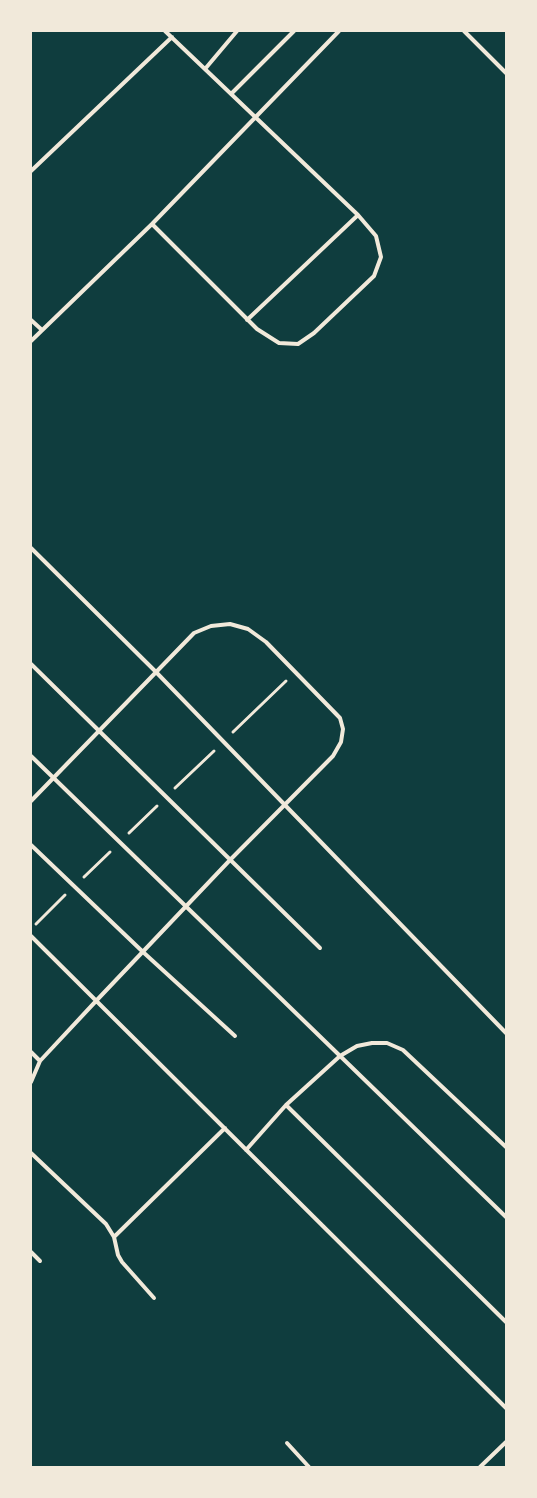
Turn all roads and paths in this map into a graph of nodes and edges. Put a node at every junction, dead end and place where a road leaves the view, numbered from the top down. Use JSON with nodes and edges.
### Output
{"nodes":[{"id":1,"x":165,"y":31,"type":"edge"},
{"id":2,"x":237,"y":31,"type":"edge"},
{"id":3,"x":294,"y":31,"type":"edge"},
{"id":4,"x":339,"y":31,"type":"edge"},
{"id":5,"x":464,"y":31,"type":"edge"},
{"id":6,"x":172,"y":37,"type":"junction"},
{"id":7,"x":206,"y":69,"type":"junction"},
{"id":8,"x":506,"y":73,"type":"edge"},
{"id":9,"x":230,"y":94,"type":"junction"},
{"id":10,"x":257,"y":118,"type":"junction"},
{"id":11,"x":31,"y":171,"type":"edge"},
{"id":12,"x":358,"y":215,"type":"junction"},
{"id":13,"x":152,"y":224,"type":"junction"},
{"id":14,"x":31,"y":320,"type":"edge"},
{"id":15,"x":248,"y":320,"type":"junction"},
{"id":16,"x":42,"y":330,"type":"junction"},
{"id":17,"x":31,"y":341,"type":"edge"},
{"id":18,"x":31,"y":548,"type":"edge"},
{"id":19,"x":31,"y":664,"type":"edge"},
{"id":20,"x":155,"y":671,"type":"junction"},
{"id":21,"x":98,"y":731,"type":"junction"},
{"id":22,"x":31,"y":756,"type":"edge"},
{"id":23,"x":53,"y":778,"type":"junction"},
{"id":24,"x":31,"y":801,"type":"edge"},
{"id":25,"x":285,"y":804,"type":"junction"},
{"id":26,"x":31,"y":845,"type":"edge"},
{"id":27,"x":230,"y":860,"type":"junction"},
{"id":28,"x":186,"y":907,"type":"junction"},
{"id":29,"x":31,"y":936,"type":"edge"},
{"id":30,"x":320,"y":948,"type":"dead end"},
{"id":31,"x":143,"y":952,"type":"junction"},
{"id":32,"x":96,"y":1001,"type":"junction"},
{"id":33,"x":506,"y":1033,"type":"edge"},
{"id":34,"x":235,"y":1036,"type":"dead end"},
{"id":35,"x":31,"y":1052,"type":"edge"},
{"id":36,"x":340,"y":1056,"type":"junction"},
{"id":37,"x":40,"y":1061,"type":"junction"},
{"id":38,"x":31,"y":1082,"type":"edge"},
{"id":39,"x":286,"y":1105,"type":"junction"},
{"id":40,"x":225,"y":1128,"type":"junction"},
{"id":41,"x":506,"y":1147,"type":"edge"},
{"id":42,"x":246,"y":1150,"type":"junction"},
{"id":43,"x":31,"y":1152,"type":"edge"},
{"id":44,"x":506,"y":1217,"type":"edge"},
{"id":45,"x":114,"y":1237,"type":"junction"},
{"id":46,"x":31,"y":1252,"type":"edge"},
{"id":47,"x":40,"y":1261,"type":"dead end"},
{"id":48,"x":154,"y":1298,"type":"dead end"},
{"id":49,"x":506,"y":1322,"type":"edge"},
{"id":50,"x":506,"y":1408,"type":"edge"},
{"id":51,"x":506,"y":1442,"type":"edge"},
{"id":52,"x":287,"y":1443,"type":"dead end"},
{"id":53,"x":309,"y":1467,"type":"edge"},
{"id":54,"x":480,"y":1467,"type":"edge"}],
"edges":[{"from":1,"to":6,"type":"lane"},
{"from":2,"to":7,"type":"lane"},
{"from":3,"to":9,"type":"lane"},
{"from":4,"to":10,"type":"lane"},
{"from":5,"to":8,"type":"lane"},
{"from":6,"to":7,"type":"lane"},
{"from":6,"to":11,"type":"lane"},
{"from":7,"to":9,"type":"lane"},
{"from":9,"to":10,"type":"lane"},
{"from":10,"to":12,"type":"lane"},
{"from":10,"to":13,"type":"lane"},
{"from":12,"to":15,"type":"lane"},
{"from":12,"to":15,"type":"lane"},
{"from":13,"to":15,"type":"lane"},
{"from":13,"to":16,"type":"lane"},
{"from":14,"to":16,"type":"lane"},
{"from":16,"to":17,"type":"lane"},
{"from":18,"to":20,"type":"lane"},
{"from":19,"to":21,"type":"lane"},
{"from":20,"to":21,"type":"lane"},
{"from":20,"to":25,"type":"lane"},
{"from":20,"to":25,"type":"lane"},
{"from":21,"to":23,"type":"lane"},
{"from":21,"to":27,"type":"lane"},
{"from":22,"to":23,"type":"lane"},
{"from":23,"to":24,"type":"lane"},
{"from":23,"to":28,"type":"lane"},
{"from":25,"to":27,"type":"lane"},
{"from":25,"to":33,"type":"lane"},
{"from":26,"to":31,"type":"lane"},
{"from":27,"to":28,"type":"lane"},
{"from":27,"to":30,"type":"lane"},
{"from":28,"to":31,"type":"lane"},
{"from":28,"to":36,"type":"lane"},
{"from":29,"to":32,"type":"lane"},
{"from":31,"to":32,"type":"lane"},
{"from":31,"to":34,"type":"lane"},
{"from":32,"to":37,"type":"lane"},
{"from":32,"to":40,"type":"lane"},
{"from":35,"to":37,"type":"lane"},
{"from":36,"to":39,"type":"lane"},
{"from":36,"to":41,"type":"lane"},
{"from":36,"to":44,"type":"lane"},
{"from":37,"to":38,"type":"lane"},
{"from":39,"to":42,"type":"lane"},
{"from":39,"to":49,"type":"lane"},
{"from":40,"to":42,"type":"lane"},
{"from":40,"to":45,"type":"lane"},
{"from":42,"to":50,"type":"lane"},
{"from":43,"to":45,"type":"lane"},
{"from":45,"to":48,"type":"lane"},
{"from":46,"to":47,"type":"lane"},
{"from":51,"to":54,"type":"lane"},
{"from":52,"to":53,"type":"lane"}]}
